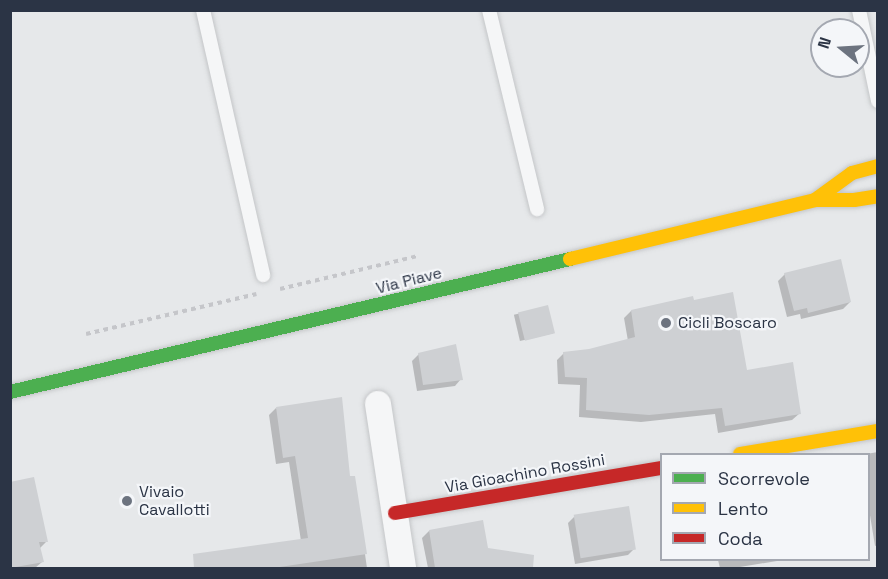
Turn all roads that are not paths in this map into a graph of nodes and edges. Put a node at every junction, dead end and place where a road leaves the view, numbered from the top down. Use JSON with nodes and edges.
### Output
{"nodes":[{"id":1,"x":203,"y":10,"type":"edge"},
{"id":2,"x":489,"y":10,"type":"edge"},
{"id":3,"x":859,"y":10,"type":"edge"},
{"id":4,"x":878,"y":101,"type":"edge"},
{"id":5,"x":878,"y":166,"type":"edge"},
{"id":6,"x":878,"y":196,"type":"edge"},
{"id":7,"x":815,"y":200,"type":"junction"},
{"id":8,"x":537,"y":209,"type":"dead end"},
{"id":9,"x":263,"y":275,"type":"dead end"},
{"id":10,"x":10,"y":392,"type":"edge"},
{"id":11,"x":378,"y":404,"type":"dead end"},
{"id":12,"x":878,"y":431,"type":"edge"},
{"id":13,"x":746,"y":453,"type":"edge"},
{"id":14,"x":660,"y":468,"type":"edge"},
{"id":15,"x":394,"y":513,"type":"junction"},
{"id":16,"x":403,"y":568,"type":"edge"}],
"edges":[{"from":1,"to":9,"type":"lane"},
{"from":2,"to":8,"type":"lane"},
{"from":3,"to":4,"type":"lane"},
{"from":5,"to":7,"type":"main road","name":"Via Piave"},
{"from":6,"to":7,"type":"main road","name":"Via Piave"},
{"from":7,"to":10,"type":"main road","name":"Via Piave"},
{"from":11,"to":15,"type":"street"},
{"from":12,"to":13,"type":"main road"},
{"from":14,"to":15,"type":"main road","name":"Via Gioachino Rossini"},
{"from":15,"to":16,"type":"street"}]}
